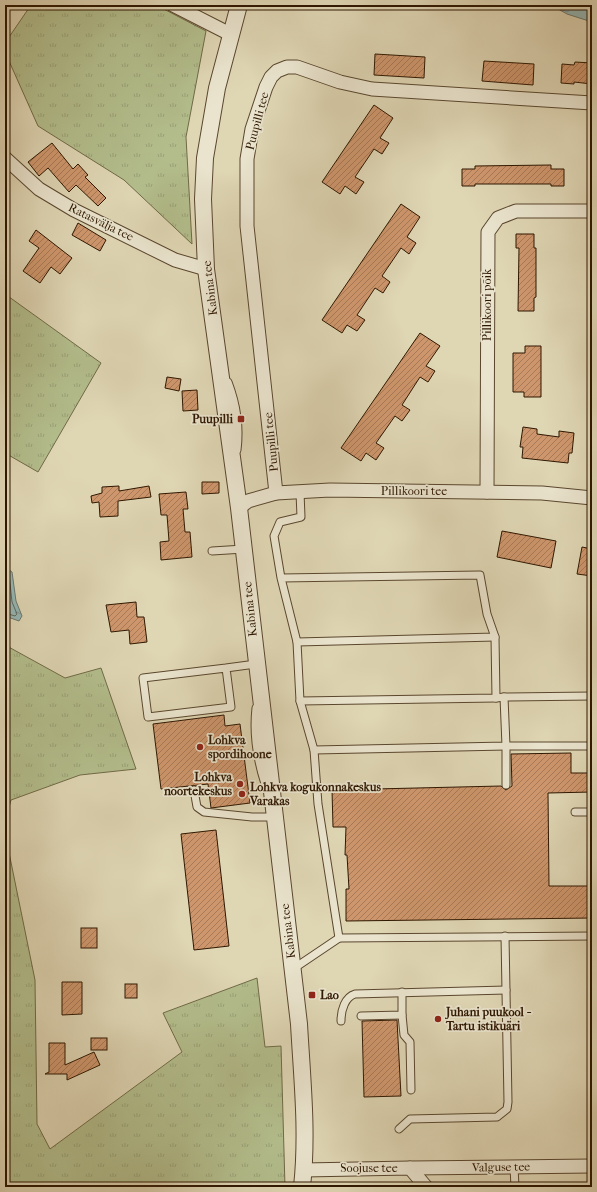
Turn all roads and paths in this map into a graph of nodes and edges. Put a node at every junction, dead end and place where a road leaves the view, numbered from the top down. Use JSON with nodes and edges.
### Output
{"nodes":[{"id":1,"x":173,"y":5,"type":"edge"},
{"id":2,"x":239,"y":5,"type":"edge"},
{"id":3,"x":230,"y":34,"type":"junction"},
{"id":4,"x":592,"y":103,"type":"edge"},
{"id":5,"x":5,"y":158,"type":"edge"},
{"id":6,"x":592,"y":211,"type":"edge"},
{"id":7,"x":206,"y":269,"type":"junction"},
{"id":8,"x":300,"y":492,"type":"junction"},
{"id":9,"x":487,"y":492,"type":"junction"},
{"id":10,"x":276,"y":493,"type":"junction"},
{"id":11,"x":592,"y":498,"type":"edge"},
{"id":12,"x":239,"y":508,"type":"junction"},
{"id":13,"x":244,"y":549,"type":"junction"},
{"id":14,"x":212,"y":551,"type":"dead end"},
{"id":15,"x":280,"y":578,"type":"junction"},
{"id":16,"x":495,"y":637,"type":"junction"},
{"id":17,"x":297,"y":642,"type":"junction"},
{"id":18,"x":256,"y":664,"type":"junction"},
{"id":19,"x":226,"y":668,"type":"junction"},
{"id":20,"x":592,"y":696,"type":"edge"},
{"id":21,"x":504,"y":697,"type":"junction"},
{"id":22,"x":496,"y":698,"type":"junction"},
{"id":23,"x":300,"y":701,"type":"junction"},
{"id":24,"x":506,"y":746,"type":"junction"},
{"id":25,"x":592,"y":746,"type":"edge"},
{"id":26,"x":314,"y":750,"type":"junction"},
{"id":27,"x":506,"y":784,"type":"dead end"},
{"id":28,"x":194,"y":790,"type":"dead end"},
{"id":29,"x":575,"y":812,"type":"dead end"},
{"id":30,"x":592,"y":812,"type":"edge"},
{"id":31,"x":274,"y":816,"type":"junction"},
{"id":32,"x":505,"y":936,"type":"junction"},
{"id":33,"x":592,"y":936,"type":"edge"},
{"id":34,"x":339,"y":938,"type":"junction"},
{"id":35,"x":293,"y":970,"type":"junction"},
{"id":36,"x":506,"y":990,"type":"junction"},
{"id":37,"x":402,"y":992,"type":"junction"},
{"id":38,"x":402,"y":1015,"type":"junction"},
{"id":39,"x":361,"y":1016,"type":"dead end"},
{"id":40,"x":341,"y":1021,"type":"dead end"},
{"id":41,"x":412,"y":1090,"type":"dead end"},
{"id":42,"x":399,"y":1129,"type":"dead end"},
{"id":43,"x":592,"y":1166,"type":"edge"},
{"id":44,"x":514,"y":1167,"type":"junction"},
{"id":45,"x":410,"y":1168,"type":"junction"},
{"id":46,"x":304,"y":1170,"type":"junction"},
{"id":47,"x":302,"y":1187,"type":"edge"},
{"id":48,"x":426,"y":1187,"type":"edge"},
{"id":49,"x":514,"y":1187,"type":"edge"}],
"edges":[{"from":1,"to":3,"type":"street"},
{"from":2,"to":3,"type":"street","name":"Kabina tee"},
{"from":3,"to":7,"type":"street","name":"Kabina tee"},
{"from":4,"to":10,"type":"street","name":"Puupilli tee"},
{"from":5,"to":7,"type":"street","name":"Ratasvälja tee"},
{"from":6,"to":9,"type":"street","name":"Pillikoori põik"},
{"from":7,"to":12,"type":"street","name":"Kabina tee"},
{"from":8,"to":9,"type":"street","name":"Pillikoori tee"},
{"from":8,"to":10,"type":"street","name":"Pillikoori tee"},
{"from":8,"to":15,"type":"lane"},
{"from":9,"to":11,"type":"street","name":"Pillikoori tee"},
{"from":10,"to":12,"type":"street","name":"Pillikoori tee"},
{"from":12,"to":13,"type":"street","name":"Kabina tee"},
{"from":13,"to":14,"type":"lane"},
{"from":13,"to":18,"type":"street","name":"Kabina tee"},
{"from":15,"to":16,"type":"lane"},
{"from":15,"to":17,"type":"lane"},
{"from":16,"to":17,"type":"lane"},
{"from":16,"to":22,"type":"lane"},
{"from":17,"to":23,"type":"lane"},
{"from":18,"to":19,"type":"lane"},
{"from":18,"to":31,"type":"street","name":"Kabina tee"},
{"from":19,"to":19,"type":"lane"},
{"from":20,"to":21,"type":"lane"},
{"from":21,"to":22,"type":"lane"},
{"from":21,"to":24,"type":"lane"},
{"from":22,"to":23,"type":"lane"},
{"from":23,"to":26,"type":"lane"},
{"from":24,"to":25,"type":"lane"},
{"from":24,"to":26,"type":"lane"},
{"from":24,"to":27,"type":"lane"},
{"from":26,"to":34,"type":"lane"},
{"from":28,"to":31,"type":"lane"},
{"from":29,"to":30,"type":"lane"},
{"from":31,"to":35,"type":"street","name":"Kabina tee"},
{"from":32,"to":33,"type":"lane"},
{"from":32,"to":34,"type":"lane"},
{"from":32,"to":36,"type":"lane"},
{"from":34,"to":35,"type":"lane"},
{"from":35,"to":46,"type":"street","name":"Kabina tee"},
{"from":36,"to":37,"type":"lane"},
{"from":36,"to":42,"type":"lane"},
{"from":37,"to":38,"type":"lane"},
{"from":37,"to":40,"type":"lane"},
{"from":38,"to":39,"type":"lane"},
{"from":38,"to":41,"type":"lane"},
{"from":43,"to":44,"type":"street","name":"Valguse tee"},
{"from":44,"to":45,"type":"street","name":"Valguse tee"},
{"from":44,"to":49,"type":"lane"},
{"from":45,"to":46,"type":"street","name":"Soojuse tee"},
{"from":45,"to":48,"type":"street","name":"Soojuse tee"},
{"from":46,"to":47,"type":"street","name":"Kabina tee"}]}
